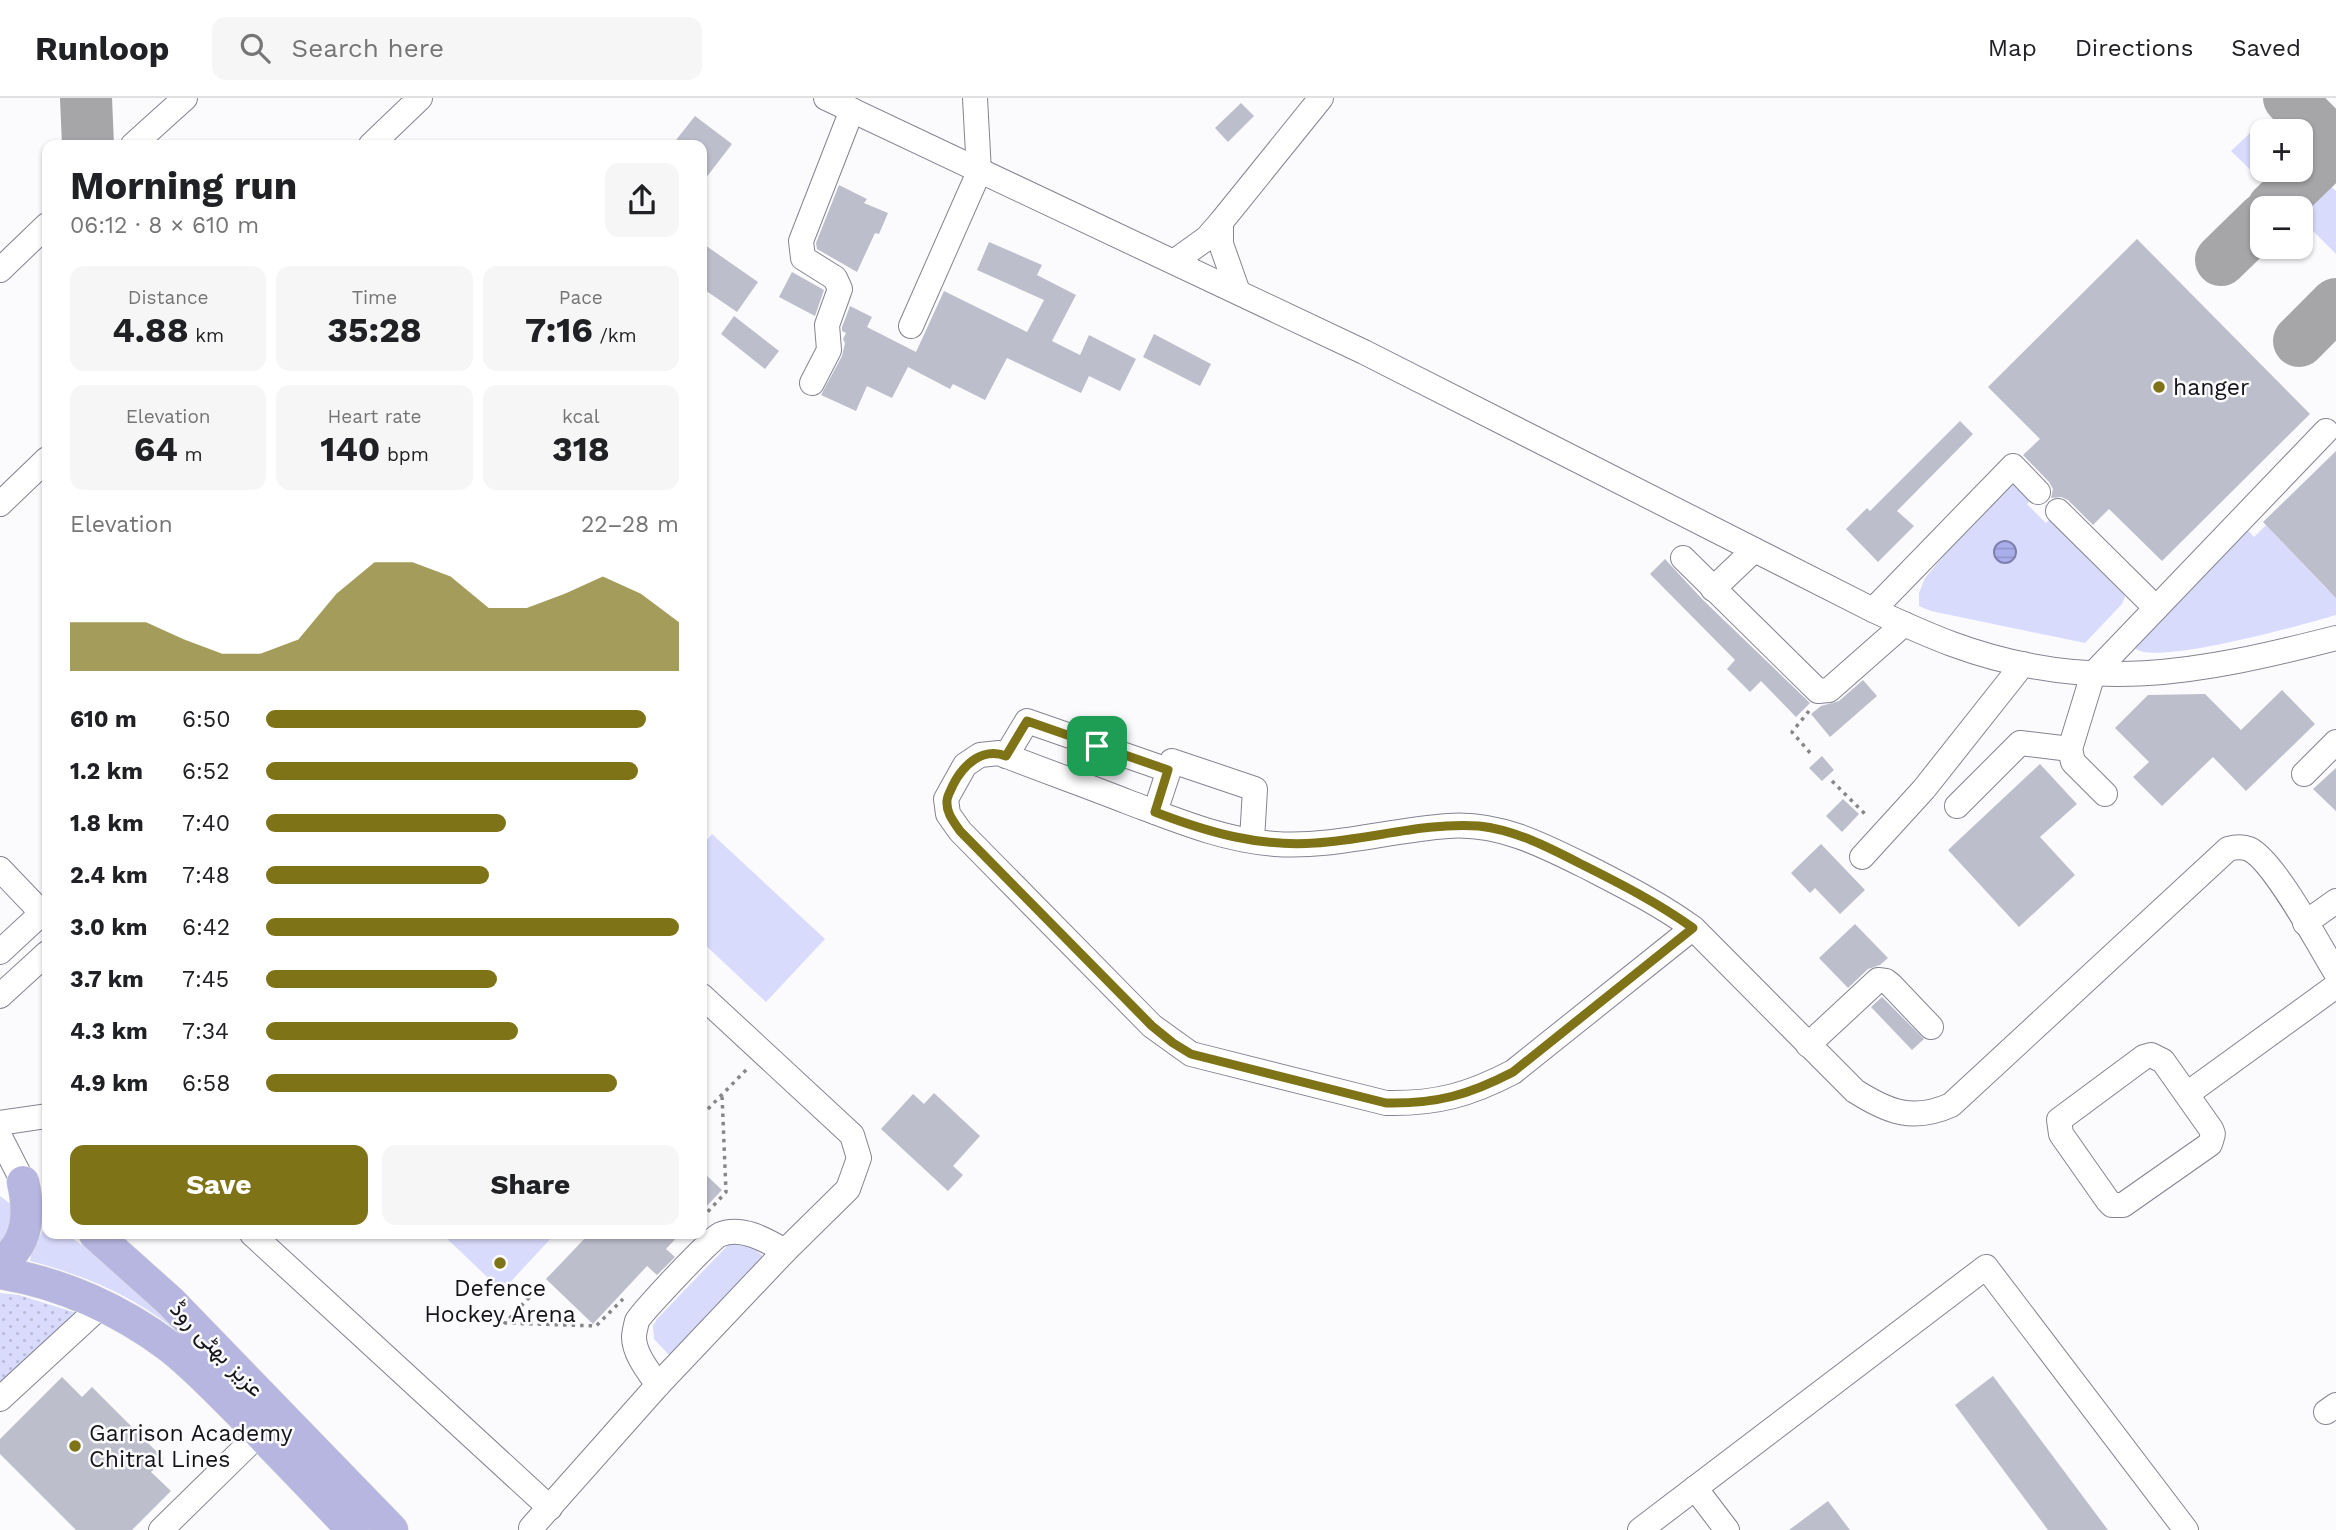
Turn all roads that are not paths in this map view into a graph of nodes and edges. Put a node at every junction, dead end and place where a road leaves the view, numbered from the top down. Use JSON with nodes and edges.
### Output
{"nodes":[{"id":1,"x":185,"y":98,"type":"edge"},
{"id":2,"x":420,"y":98,"type":"edge"},
{"id":3,"x":826,"y":98,"type":"edge"},
{"id":4,"x":975,"y":98,"type":"edge"},
{"id":5,"x":1321,"y":98,"type":"edge"},
{"id":6,"x":852,"y":110,"type":"junction"},
{"id":7,"x":139,"y":140,"type":"edge"},
{"id":8,"x":377,"y":140,"type":"edge"},
{"id":9,"x":979,"y":172,"type":"junction"},
{"id":10,"x":1221,"y":222,"type":"junction"},
{"id":11,"x":42,"y":230,"type":"edge"},
{"id":12,"x":1175,"y":261,"type":"junction"},
{"id":13,"x":0,"y":270,"type":"edge"},
{"id":14,"x":1237,"y":292,"type":"junction"},
{"id":15,"x":911,"y":326,"type":"dead end"},
{"id":16,"x":812,"y":383,"type":"dead end"},
{"id":17,"x":2326,"y":431,"type":"dead end"},
{"id":18,"x":42,"y":463,"type":"edge"},
{"id":19,"x":2038,"y":492,"type":"dead end"},
{"id":20,"x":0,"y":504,"type":"edge"},
{"id":21,"x":2058,"y":512,"type":"dead end"},
{"id":22,"x":1754,"y":550,"type":"junction"},
{"id":23,"x":1683,"y":558,"type":"dead end"},
{"id":24,"x":1713,"y":589,"type":"junction"},
{"id":25,"x":2156,"y":608,"type":"junction"},
{"id":26,"x":1873,"y":610,"type":"junction"},
{"id":27,"x":1904,"y":624,"type":"junction"},
{"id":28,"x":2336,"y":638,"type":"edge"},
{"id":29,"x":2024,"y":664,"type":"junction"},
{"id":30,"x":2093,"y":674,"type":"junction"},
{"id":31,"x":2336,"y":741,"type":"edge"},
{"id":32,"x":2070,"y":749,"type":"junction"},
{"id":33,"x":1006,"y":756,"type":"junction"},
{"id":34,"x":1168,"y":770,"type":"junction"},
{"id":35,"x":2304,"y":774,"type":"dead end"},
{"id":36,"x":2105,"y":794,"type":"dead end"},
{"id":37,"x":1957,"y":806,"type":"dead end"},
{"id":38,"x":1155,"y":812,"type":"junction"},
{"id":39,"x":1252,"y":840,"type":"junction"},
{"id":40,"x":1862,"y":857,"type":"dead end"},
{"id":41,"x":0,"y":869,"type":"edge"},
{"id":42,"x":2336,"y":901,"type":"edge"},
{"id":43,"x":42,"y":914,"type":"edge"},
{"id":44,"x":42,"y":918,"type":"edge"},
{"id":45,"x":2305,"y":923,"type":"junction"},
{"id":46,"x":1693,"y":928,"type":"junction"},
{"id":47,"x":0,"y":952,"type":"edge"},
{"id":48,"x":42,"y":958,"type":"edge"},
{"id":49,"x":2336,"y":973,"type":"edge"},
{"id":50,"x":2336,"y":986,"type":"edge"},
{"id":51,"x":0,"y":996,"type":"edge"},
{"id":52,"x":707,"y":1001,"type":"edge"},
{"id":53,"x":1931,"y":1027,"type":"dead end"},
{"id":54,"x":1808,"y":1045,"type":"junction"},
{"id":55,"x":2187,"y":1094,"type":"junction"},
{"id":56,"x":42,"y":1117,"type":"edge"},
{"id":57,"x":0,"y":1123,"type":"edge"},
{"id":58,"x":0,"y":1137,"type":"edge"},
{"id":59,"x":23,"y":1184,"type":"edge"},
{"id":60,"x":101,"y":1239,"type":"edge"},
{"id":61,"x":257,"y":1239,"type":"edge"},
{"id":62,"x":785,"y":1251,"type":"junction"},
{"id":63,"x":0,"y":1263,"type":"edge"},
{"id":64,"x":0,"y":1273,"type":"edge"},
{"id":65,"x":103,"y":1305,"type":"junction"},
{"id":66,"x":658,"y":1385,"type":"junction"},
{"id":67,"x":0,"y":1399,"type":"edge"},
{"id":68,"x":260,"y":1433,"type":"junction"},
{"id":69,"x":1695,"y":1488,"type":"junction"},
{"id":70,"x":550,"y":1507,"type":"junction"},
{"id":71,"x":529,"y":1529,"type":"edge"},
{"id":72,"x":162,"y":1530,"type":"edge"},
{"id":73,"x":352,"y":1530,"type":"edge"},
{"id":74,"x":392,"y":1530,"type":"edge"},
{"id":75,"x":1640,"y":1530,"type":"edge"},
{"id":76,"x":1727,"y":1530,"type":"edge"},
{"id":77,"x":2186,"y":1530,"type":"edge"}],
"edges":[{"from":1,"to":7,"type":"street"},
{"from":2,"to":8,"type":"street"},
{"from":3,"to":6,"type":"street"},
{"from":4,"to":9,"type":"street"},
{"from":5,"to":10,"type":"street"},
{"from":6,"to":9,"type":"street"},
{"from":6,"to":16,"type":"street"},
{"from":9,"to":12,"type":"street"},
{"from":9,"to":15,"type":"street"},
{"from":10,"to":12,"type":"street"},
{"from":10,"to":14,"type":"street"},
{"from":11,"to":13,"type":"street"},
{"from":12,"to":14,"type":"street"},
{"from":14,"to":22,"type":"street"},
{"from":17,"to":25,"type":"street"},
{"from":18,"to":20,"type":"street"},
{"from":19,"to":26,"type":"street"},
{"from":21,"to":25,"type":"street"},
{"from":22,"to":24,"type":"street"},
{"from":22,"to":26,"type":"street"},
{"from":23,"to":24,"type":"street"},
{"from":24,"to":27,"type":"street"},
{"from":25,"to":30,"type":"street"},
{"from":26,"to":27,"type":"street"},
{"from":27,"to":29,"type":"street"},
{"from":28,"to":30,"type":"street"},
{"from":29,"to":30,"type":"street"},
{"from":29,"to":40,"type":"street"},
{"from":30,"to":32,"type":"street"},
{"from":31,"to":35,"type":"street"},
{"from":32,"to":36,"type":"street"},
{"from":32,"to":37,"type":"street"},
{"from":33,"to":34,"type":"street"},
{"from":33,"to":38,"type":"street"},
{"from":33,"to":46,"type":"street"},
{"from":34,"to":38,"type":"street"},
{"from":34,"to":39,"type":"street"},
{"from":38,"to":39,"type":"street"},
{"from":39,"to":46,"type":"street"},
{"from":41,"to":43,"type":"street"},
{"from":42,"to":45,"type":"street"},
{"from":44,"to":47,"type":"street"},
{"from":45,"to":49,"type":"street"},
{"from":45,"to":54,"type":"street"},
{"from":46,"to":54,"type":"street"},
{"from":48,"to":51,"type":"street"},
{"from":50,"to":55,"type":"street"},
{"from":52,"to":62,"type":"street"},
{"from":53,"to":54,"type":"street"},
{"from":55,"to":55,"type":"street"},
{"from":56,"to":57,"type":"street"},
{"from":58,"to":59,"type":"street"},
{"from":59,"to":63,"type":"main road"},
{"from":60,"to":74,"type":"main road","name":"عزیز بھٹی روڈ"},
{"from":61,"to":70,"type":"street"},
{"from":62,"to":66,"type":"street"},
{"from":62,"to":66,"type":"street"},
{"from":64,"to":65,"type":"main road","name":"عزیز بھٹی روڈ"},
{"from":65,"to":67,"type":"street"},
{"from":65,"to":68,"type":"main road","name":"عزیز بھٹی روڈ"},
{"from":66,"to":70,"type":"street"},
{"from":68,"to":72,"type":"street"},
{"from":68,"to":73,"type":"main road","name":"عزیز بھٹی روڈ"},
{"from":69,"to":75,"type":"street"},
{"from":69,"to":76,"type":"street"},
{"from":69,"to":77,"type":"street"},
{"from":70,"to":71,"type":"street"}]}
